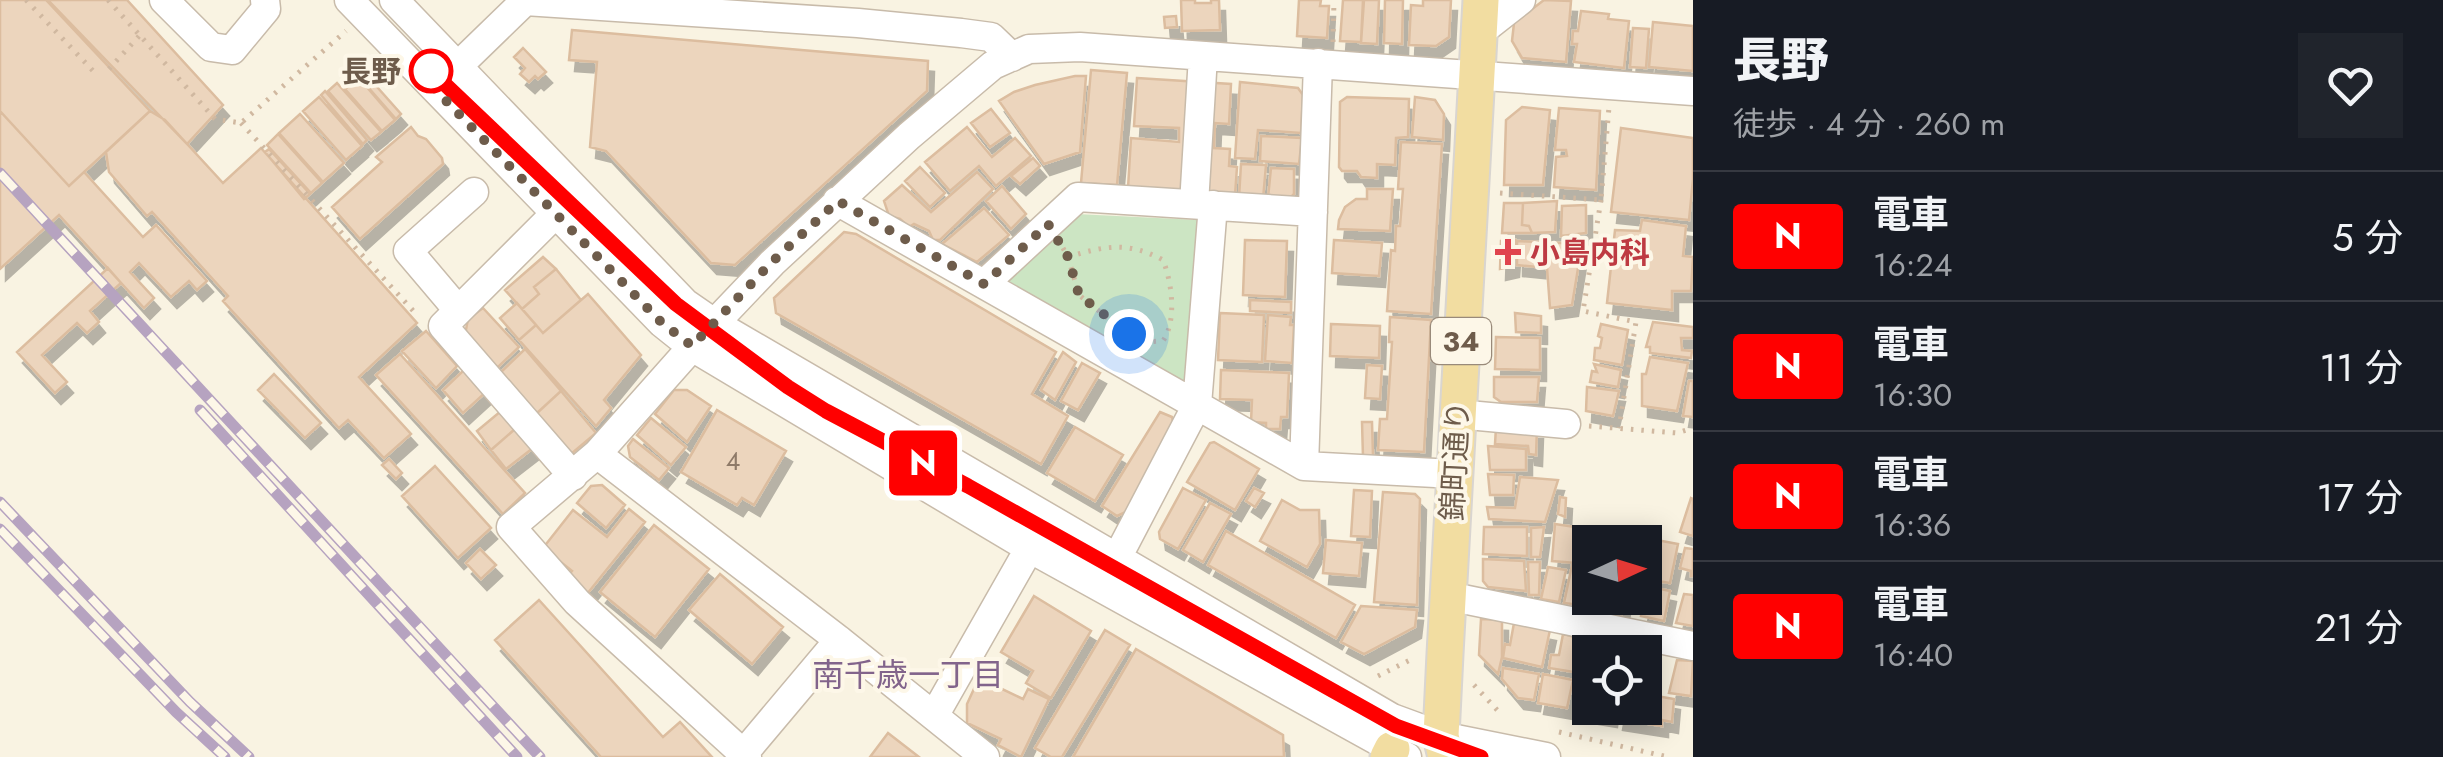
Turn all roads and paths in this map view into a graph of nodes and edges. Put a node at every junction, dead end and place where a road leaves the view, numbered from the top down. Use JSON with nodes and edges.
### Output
{"nodes":[{"id":1,"x":26,"y":0,"type":"edge"},
{"id":2,"x":164,"y":0,"type":"edge"},
{"id":3,"x":265,"y":0,"type":"edge"},
{"id":4,"x":349,"y":0,"type":"edge"},
{"id":5,"x":525,"y":0,"type":"edge"},
{"id":6,"x":1334,"y":0,"type":"edge"},
{"id":7,"x":1521,"y":0,"type":"edge"},
{"id":8,"x":399,"y":2,"type":"edge"},
{"id":9,"x":1480,"y":17,"type":"edge"},
{"id":10,"x":140,"y":35,"type":"dead end"},
{"id":11,"x":1202,"y":56,"type":"junction"},
{"id":12,"x":1012,"y":57,"type":"junction"},
{"id":13,"x":1326,"y":64,"type":"junction"},
{"id":14,"x":459,"y":65,"type":"junction"},
{"id":15,"x":109,"y":69,"type":"dead end"},
{"id":16,"x":96,"y":74,"type":"dead end"},
{"id":17,"x":1476,"y":74,"type":"junction"},
{"id":18,"x":1611,"y":84,"type":"junction"},
{"id":19,"x":1693,"y":91,"type":"edge"},
{"id":20,"x":241,"y":123,"type":"dead end"},
{"id":21,"x":1470,"y":191,"type":"junction"},
{"id":22,"x":474,"y":192,"type":"dead end"},
{"id":23,"x":1600,"y":200,"type":"junction"},
{"id":24,"x":838,"y":201,"type":"junction"},
{"id":25,"x":1204,"y":205,"type":"junction"},
{"id":26,"x":1313,"y":212,"type":"junction"},
{"id":27,"x":555,"y":214,"type":"junction"},
{"id":28,"x":1048,"y":224,"type":"junction"},
{"id":29,"x":1068,"y":257,"type":"junction"},
{"id":30,"x":984,"y":284,"type":"junction"},
{"id":31,"x":450,"y":318,"type":"junction"},
{"id":32,"x":714,"y":323,"type":"junction"},
{"id":33,"x":1129,"y":334,"type":"dead end"},
{"id":34,"x":1138,"y":339,"type":"dead end"},
{"id":35,"x":692,"y":346,"type":"junction"},
{"id":36,"x":1198,"y":406,"type":"junction"},
{"id":37,"x":1458,"y":414,"type":"junction"},
{"id":38,"x":1566,"y":424,"type":"joint"},
{"id":39,"x":1619,"y":428,"type":"junction"},
{"id":40,"x":1693,"y":428,"type":"edge"},
{"id":41,"x":598,"y":454,"type":"junction"},
{"id":42,"x":1304,"y":466,"type":"junction"},
{"id":43,"x":1454,"y":474,"type":"junction"},
{"id":44,"x":573,"y":476,"type":"junction"},
{"id":45,"x":1048,"y":518,"type":"junction"},
{"id":46,"x":1029,"y":548,"type":"junction"},
{"id":47,"x":1118,"y":558,"type":"junction"},
{"id":48,"x":1448,"y":596,"type":"junction"},
{"id":49,"x":839,"y":640,"type":"junction"},
{"id":50,"x":1693,"y":646,"type":"edge"},
{"id":51,"x":1412,"y":659,"type":"dead end"},
{"id":52,"x":1378,"y":676,"type":"dead end"},
{"id":53,"x":1457,"y":682,"type":"junction"},
{"id":54,"x":1499,"y":712,"type":"dead end"},
{"id":55,"x":934,"y":716,"type":"junction"},
{"id":56,"x":1553,"y":745,"type":"edge"},
{"id":57,"x":1416,"y":752,"type":"edge"},
{"id":58,"x":745,"y":755,"type":"edge"},
{"id":59,"x":986,"y":757,"type":"edge"},
{"id":60,"x":1668,"y":757,"type":"edge"}],
"edges":[{"from":1,"to":16,"type":"path"},
{"from":2,"to":3,"type":"street"},
{"from":4,"to":27,"type":"street"},
{"from":5,"to":12,"type":"street"},
{"from":5,"to":14,"type":"street"},
{"from":6,"to":13,"type":"path"},
{"from":7,"to":9,"type":"street"},
{"from":8,"to":14,"type":"street"},
{"from":9,"to":17,"type":"main road","name":"錦町通り","number":"34"},
{"from":10,"to":15,"type":"path"},
{"from":11,"to":12,"type":"street"},
{"from":11,"to":13,"type":"street"},
{"from":11,"to":25,"type":"street"},
{"from":12,"to":24,"type":"street"},
{"from":13,"to":17,"type":"street"},
{"from":13,"to":26,"type":"street"},
{"from":14,"to":32,"type":"street"},
{"from":17,"to":18,"type":"street"},
{"from":17,"to":21,"type":"main road","name":"錦町通り","number":"34"},
{"from":18,"to":19,"type":"street"},
{"from":18,"to":23,"type":"path"},
{"from":20,"to":31,"type":"path"},
{"from":21,"to":23,"type":"path"},
{"from":21,"to":37,"type":"main road","name":"錦町通り","number":"34"},
{"from":22,"to":31,"type":"street"},
{"from":23,"to":39,"type":"path"},
{"from":24,"to":30,"type":"street"},
{"from":24,"to":32,"type":"street"},
{"from":25,"to":26,"type":"street"},
{"from":25,"to":28,"type":"street"},
{"from":25,"to":36,"type":"street"},
{"from":26,"to":42,"type":"street"},
{"from":27,"to":31,"type":"street"},
{"from":27,"to":35,"type":"street"},
{"from":28,"to":29,"type":"path"},
{"from":28,"to":30,"type":"street"},
{"from":29,"to":33,"type":"path"},
{"from":29,"to":34,"type":"path"},
{"from":30,"to":36,"type":"street"},
{"from":31,"to":44,"type":"street"},
{"from":32,"to":35,"type":"street"},
{"from":32,"to":45,"type":"street"},
{"from":35,"to":41,"type":"street"},
{"from":35,"to":46,"type":"street"},
{"from":36,"to":42,"type":"street"},
{"from":36,"to":47,"type":"street"},
{"from":37,"to":38,"type":"street"},
{"from":37,"to":43,"type":"main road","name":"錦町通り","number":"34"},
{"from":38,"to":39,"type":"path"},
{"from":39,"to":40,"type":"path"},
{"from":41,"to":44,"type":"street"},
{"from":41,"to":49,"type":"street"},
{"from":42,"to":43,"type":"street"},
{"from":43,"to":48,"type":"main road","name":"錦町通り","number":"34"},
{"from":44,"to":58,"type":"street"},
{"from":45,"to":46,"type":"street"},
{"from":45,"to":47,"type":"street"},
{"from":46,"to":55,"type":"street"},
{"from":46,"to":57,"type":"street"},
{"from":47,"to":57,"type":"street"},
{"from":48,"to":50,"type":"street"},
{"from":48,"to":53,"type":"main road","name":"錦町通り","number":"34"},
{"from":49,"to":55,"type":"street"},
{"from":49,"to":58,"type":"street"},
{"from":51,"to":52,"type":"path"},
{"from":53,"to":54,"type":"path"},
{"from":53,"to":57,"type":"main road","number":"34"},
{"from":55,"to":59,"type":"street"},
{"from":56,"to":57,"type":"street"},
{"from":56,"to":60,"type":"path"}]}
